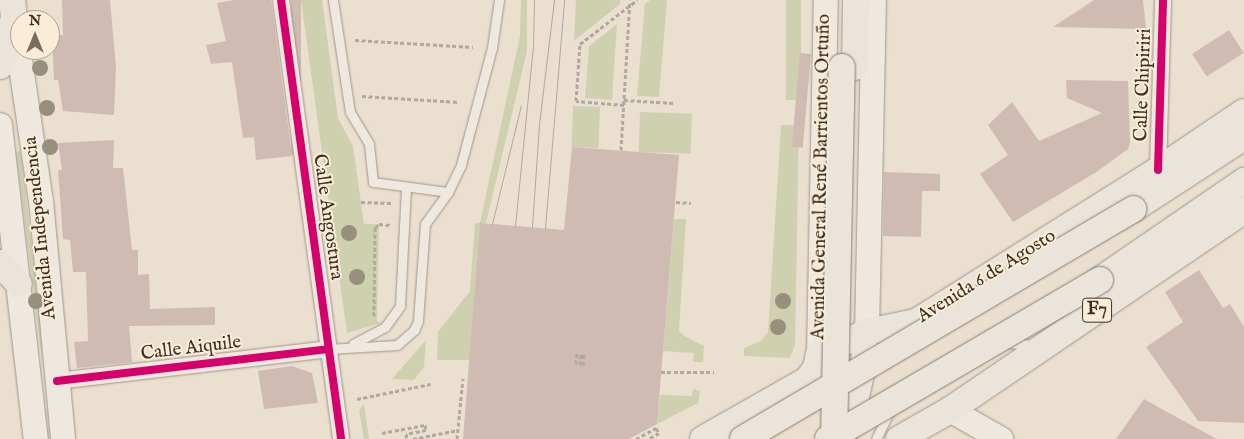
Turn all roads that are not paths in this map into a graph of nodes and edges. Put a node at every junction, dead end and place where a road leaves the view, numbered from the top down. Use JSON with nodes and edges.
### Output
{"nodes":[{"id":1,"x":281,"y":0,"type":"edge"},
{"id":2,"x":333,"y":0,"type":"edge"},
{"id":3,"x":499,"y":0,"type":"edge"},
{"id":4,"x":826,"y":0,"type":"edge"},
{"id":5,"x":843,"y":0,"type":"edge"},
{"id":6,"x":856,"y":0,"type":"edge"},
{"id":7,"x":874,"y":0,"type":"edge"},
{"id":8,"x":1163,"y":0,"type":"edge"},
{"id":9,"x":13,"y":9,"type":"edge"},
{"id":10,"x":0,"y":66,"type":"edge"},
{"id":11,"x":849,"y":67,"type":"junction"},
{"id":12,"x":1244,"y":112,"type":"edge"},
{"id":13,"x":0,"y":125,"type":"edge"},
{"id":14,"x":1244,"y":137,"type":"edge"},
{"id":15,"x":1158,"y":170,"type":"junction"},
{"id":16,"x":1244,"y":181,"type":"edge"},
{"id":17,"x":406,"y":187,"type":"junction"},
{"id":18,"x":448,"y":192,"type":"junction"},
{"id":19,"x":1244,"y":210,"type":"edge"},
{"id":20,"x":0,"y":263,"type":"edge"},
{"id":21,"x":19,"y":284,"type":"junction"},
{"id":22,"x":867,"y":332,"type":"junction"},
{"id":23,"x":349,"y":346,"type":"junction"},
{"id":24,"x":1044,"y":346,"type":"junction"},
{"id":25,"x":328,"y":349,"type":"junction"},
{"id":26,"x":819,"y":354,"type":"junction"},
{"id":27,"x":57,"y":381,"type":"junction"},
{"id":28,"x":950,"y":410,"type":"junction"},
{"id":29,"x":740,"y":433,"type":"edge"},
{"id":30,"x":36,"y":439,"type":"edge"},
{"id":31,"x":63,"y":439,"type":"edge"},
{"id":32,"x":341,"y":439,"type":"edge"},
{"id":33,"x":703,"y":439,"type":"edge"},
{"id":34,"x":828,"y":439,"type":"edge"},
{"id":35,"x":834,"y":439,"type":"edge"},
{"id":36,"x":843,"y":439,"type":"edge"},
{"id":37,"x":876,"y":439,"type":"edge"},
{"id":38,"x":899,"y":439,"type":"edge"},
{"id":39,"x":923,"y":439,"type":"edge"},
{"id":40,"x":1001,"y":439,"type":"edge"}],
"edges":[{"from":1,"to":25,"type":"street","name":"Calle Angostura"},
{"from":2,"to":17,"type":"lane"},
{"from":3,"to":18,"type":"lane"},
{"from":4,"to":26,"type":"main road","name":"Avenida General René Barrientos Ortuño"},
{"from":5,"to":11,"type":"main road"},
{"from":6,"to":11,"type":"main road"},
{"from":7,"to":22,"type":"main road"},
{"from":8,"to":15,"type":"street","name":"Calle Chipiriri"},
{"from":9,"to":10,"type":"main road"},
{"from":9,"to":27,"type":"main road","name":"Avenida Independencia"},
{"from":11,"to":35,"type":"main road","bridge":true},
{"from":11,"to":36,"type":"main road","bridge":true},
{"from":12,"to":15,"type":"main road","name":"Avenida 6 de Agosto"},
{"from":13,"to":21,"type":"main road","name":"Avenida Independencia"},
{"from":14,"to":29,"type":"main road","name":"Avenida 6 de Agosto","bridge":true},
{"from":15,"to":22,"type":"main road","name":"Avenida 6 de Agosto"},
{"from":16,"to":34,"type":"main road","bridge":true},
{"from":17,"to":18,"type":"lane"},
{"from":17,"to":23,"type":"lane"},
{"from":18,"to":23,"type":"lane"},
{"from":19,"to":24,"type":"main road","number":"F7"},
{"from":20,"to":21,"type":"main road"},
{"from":21,"to":30,"type":"main road","name":"Avenida Independencia"},
{"from":22,"to":26,"type":"main road","name":"Avenida 6 de Agosto"},
{"from":22,"to":36,"type":"main road"},
{"from":23,"to":25,"type":"lane"},
{"from":24,"to":28,"type":"main road","number":"F7"},
{"from":24,"to":37,"type":"lane"},
{"from":25,"to":27,"type":"street","name":"Calle Aiquile"},
{"from":25,"to":32,"type":"street","name":"Calle Angostura"},
{"from":26,"to":29,"type":"main road","name":"Avenida 6 de Agosto"},
{"from":27,"to":31,"type":"main road","name":"Avenida Independencia"},
{"from":28,"to":38,"type":"main road","number":"F7"},
{"from":28,"to":39,"type":"main road"},
{"from":28,"to":40,"type":"main road"},
{"from":29,"to":33,"type":"main road","name":"Avenida 6 de Agosto"}]}
